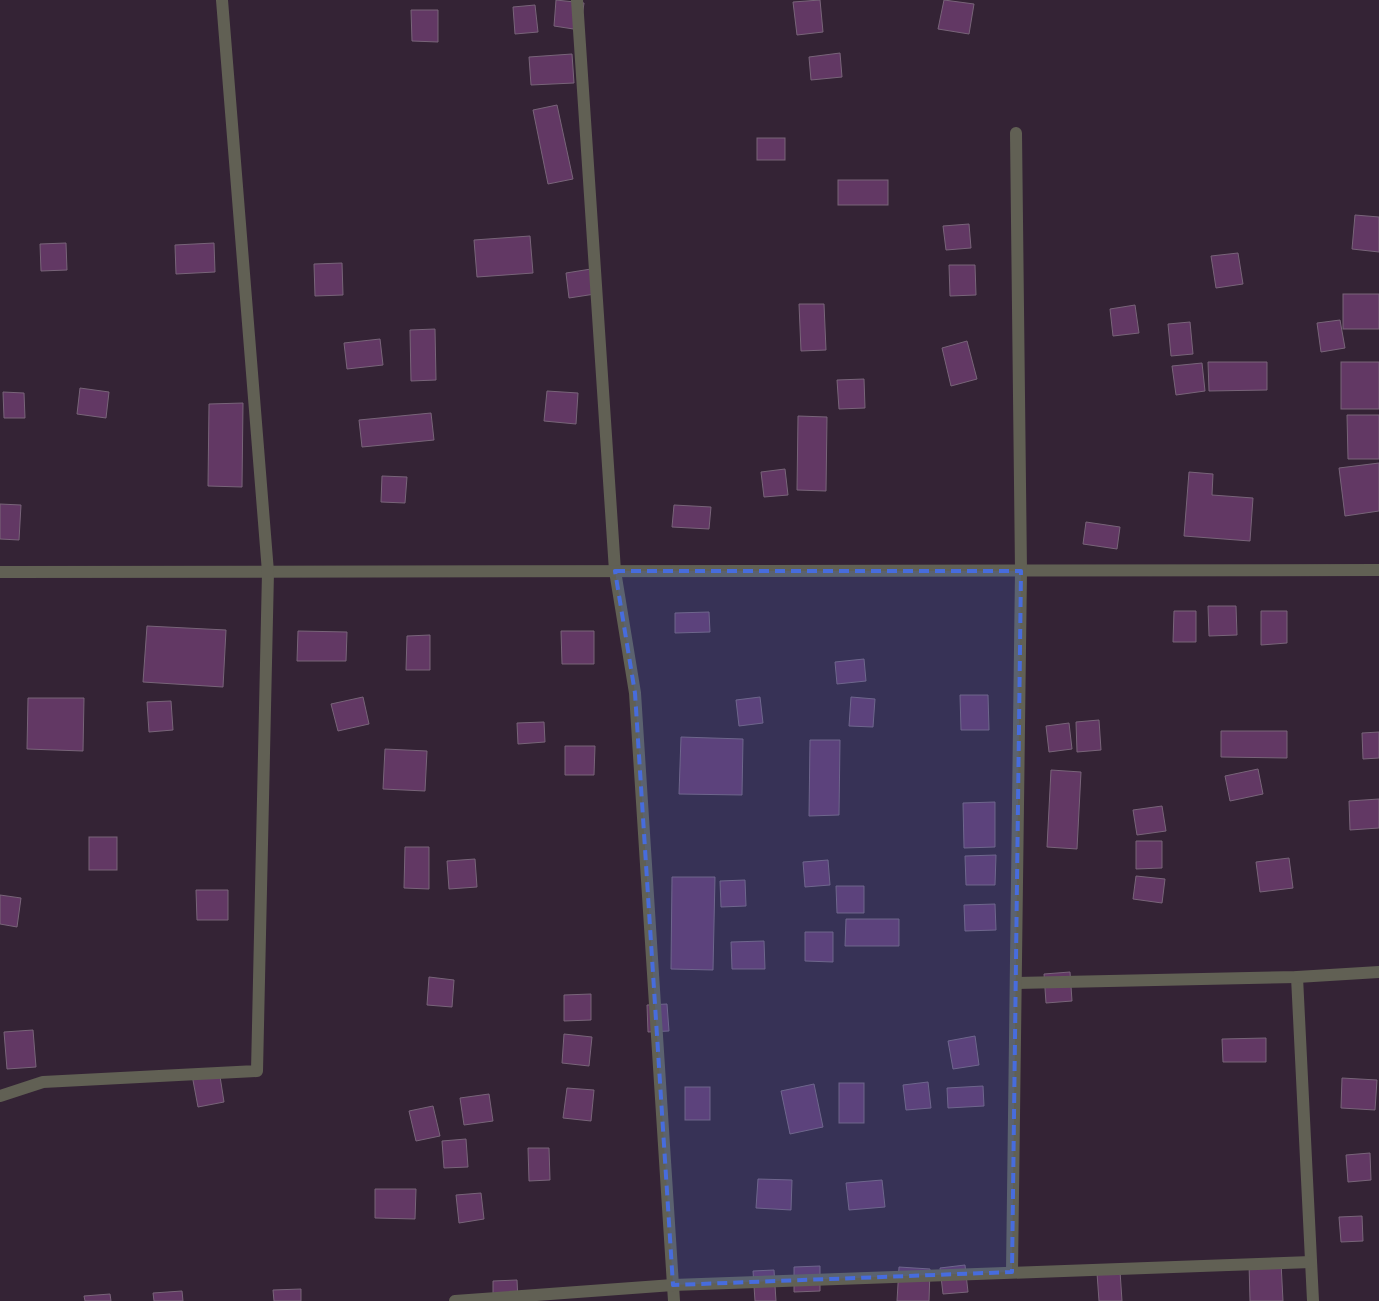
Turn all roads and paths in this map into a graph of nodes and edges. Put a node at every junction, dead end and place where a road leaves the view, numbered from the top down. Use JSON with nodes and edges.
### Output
{"nodes":[{"id":1,"x":222,"y":0,"type":"edge"},
{"id":2,"x":577,"y":0,"type":"edge"},
{"id":3,"x":1016,"y":134,"type":"dead end"},
{"id":4,"x":1021,"y":570,"type":"junction"},
{"id":5,"x":1379,"y":570,"type":"edge"},
{"id":6,"x":615,"y":571,"type":"junction"},
{"id":7,"x":0,"y":572,"type":"edge"},
{"id":8,"x":268,"y":572,"type":"junction"},
{"id":9,"x":1379,"y":972,"type":"edge"},
{"id":10,"x":1297,"y":977,"type":"junction"},
{"id":11,"x":1016,"y":983,"type":"junction"},
{"id":12,"x":0,"y":1096,"type":"edge"},
{"id":13,"x":1311,"y":1262,"type":"junction"},
{"id":14,"x":1012,"y":1272,"type":"junction"},
{"id":15,"x":672,"y":1285,"type":"junction"},
{"id":16,"x":455,"y":1301,"type":"edge"},
{"id":17,"x":674,"y":1301,"type":"edge"},
{"id":18,"x":1313,"y":1301,"type":"edge"}],
"edges":[{"from":1,"to":8,"type":"street"},
{"from":2,"to":6,"type":"street"},
{"from":3,"to":4,"type":"street"},
{"from":4,"to":5,"type":"street"},
{"from":4,"to":6,"type":"street"},
{"from":4,"to":11,"type":"street"},
{"from":6,"to":8,"type":"street"},
{"from":6,"to":15,"type":"street"},
{"from":7,"to":8,"type":"street"},
{"from":8,"to":12,"type":"street"},
{"from":9,"to":10,"type":"street"},
{"from":10,"to":11,"type":"street"},
{"from":10,"to":13,"type":"street"},
{"from":11,"to":14,"type":"street"},
{"from":13,"to":14,"type":"street"},
{"from":13,"to":18,"type":"street"},
{"from":14,"to":15,"type":"street"},
{"from":15,"to":16,"type":"street"},
{"from":15,"to":17,"type":"street"}]}
